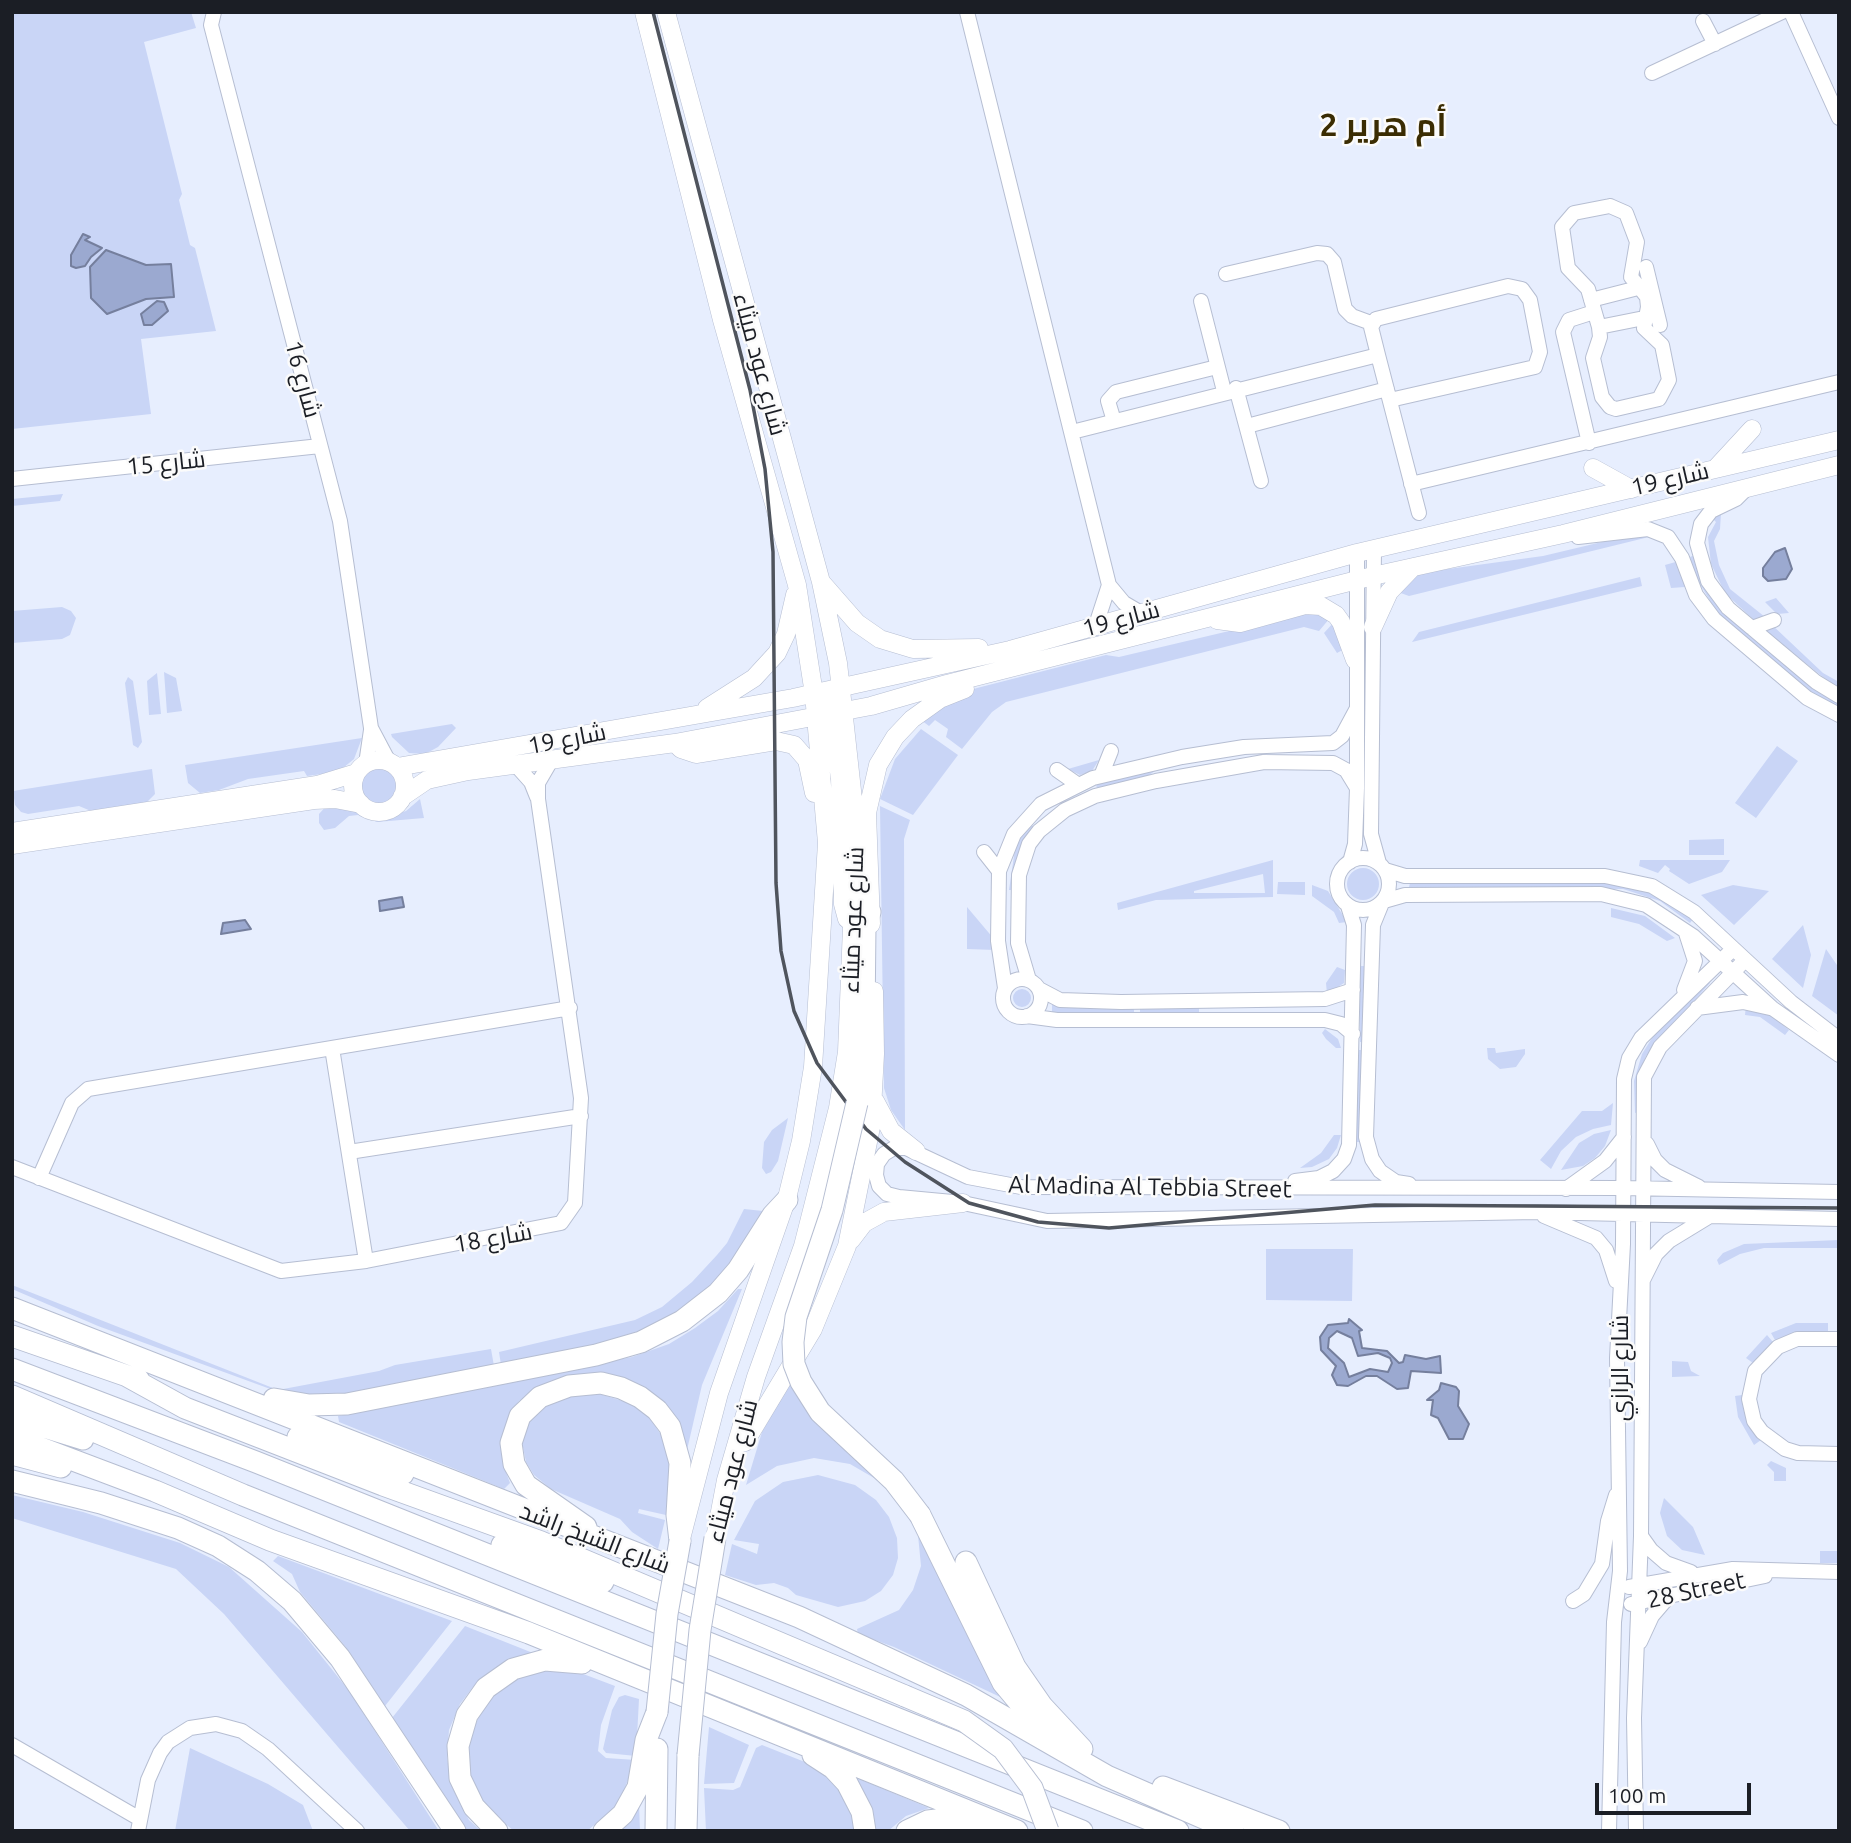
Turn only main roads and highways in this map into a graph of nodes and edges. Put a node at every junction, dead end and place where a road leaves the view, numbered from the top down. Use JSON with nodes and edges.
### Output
{"nodes":[{"id":1,"x":644,"y":12,"type":"edge"},
{"id":2,"x":666,"y":12,"type":"edge"},
{"id":3,"x":1752,"y":429,"type":"dead end"},
{"id":4,"x":1839,"y":440,"type":"edge"},
{"id":5,"x":1839,"y":465,"type":"edge"},
{"id":6,"x":1593,"y":468,"type":"dead end"},
{"id":7,"x":1716,"y":469,"type":"junction"},
{"id":8,"x":1631,"y":489,"type":"junction"},
{"id":9,"x":1414,"y":566,"type":"junction"},
{"id":10,"x":821,"y":582,"type":"junction"},
{"id":11,"x":797,"y":585,"type":"junction"},
{"id":12,"x":1210,"y":618,"type":"junction"},
{"id":13,"x":1373,"y":627,"type":"road end"},
{"id":14,"x":1010,"y":650,"type":"junction"},
{"id":15,"x":1355,"y":660,"type":"road end"},
{"id":16,"x":992,"y":674,"type":"junction"},
{"id":17,"x":841,"y":688,"type":"junction"},
{"id":18,"x":814,"y":694,"type":"junction"},
{"id":19,"x":691,"y":715,"type":"junction"},
{"id":20,"x":831,"y":715,"type":"junction"},
{"id":21,"x":675,"y":743,"type":"junction"},
{"id":22,"x":393,"y":764,"type":"junction"},
{"id":23,"x":361,"y":768,"type":"junction"},
{"id":24,"x":402,"y":797,"type":"junction"},
{"id":25,"x":360,"y":804,"type":"junction"},
{"id":26,"x":826,"y":822,"type":"junction"},
{"id":27,"x":12,"y":832,"type":"edge"},
{"id":28,"x":12,"y":845,"type":"edge"},
{"id":29,"x":870,"y":912,"type":"joint"},
{"id":30,"x":865,"y":1100,"type":"junction"},
{"id":31,"x":916,"y":1151,"type":"road end"},
{"id":32,"x":786,"y":1200,"type":"junction"},
{"id":33,"x":963,"y":1203,"type":"road end"},
{"id":34,"x":847,"y":1246,"type":"junction"},
{"id":35,"x":12,"y":1308,"type":"edge"},
{"id":36,"x":12,"y":1336,"type":"edge"},
{"id":37,"x":156,"y":1364,"type":"junction"},
{"id":38,"x":12,"y":1369,"type":"edge"},
{"id":39,"x":127,"y":1376,"type":"junction"},
{"id":40,"x":12,"y":1396,"type":"edge"},
{"id":41,"x":12,"y":1417,"type":"edge"},
{"id":42,"x":12,"y":1437,"type":"edge"},
{"id":43,"x":143,"y":1452,"type":"junction"},
{"id":44,"x":12,"y":1454,"type":"edge"},
{"id":45,"x":12,"y":1473,"type":"edge"},
{"id":46,"x":726,"y":1480,"type":"junction"},
{"id":47,"x":12,"y":1481,"type":"edge"},
{"id":48,"x":340,"y":1496,"type":"junction"},
{"id":49,"x":496,"y":1499,"type":"junction"},
{"id":50,"x":101,"y":1503,"type":"junction"},
{"id":51,"x":243,"y":1529,"type":"junction"},
{"id":52,"x":715,"y":1538,"type":"joint"},
{"id":53,"x":680,"y":1541,"type":"junction"},
{"id":54,"x":603,"y":1542,"type":"junction"},
{"id":55,"x":966,"y":1562,"type":"dead end"},
{"id":56,"x":800,"y":1651,"type":"junction"},
{"id":57,"x":656,"y":1684,"type":"junction"},
{"id":58,"x":657,"y":1712,"type":"junction"},
{"id":59,"x":763,"y":1726,"type":"junction"},
{"id":60,"x":1082,"y":1749,"type":"junction"},
{"id":61,"x":1161,"y":1801,"type":"junction"},
{"id":62,"x":685,"y":1808,"type":"junction"},
{"id":63,"x":455,"y":1831,"type":"edge"},
{"id":64,"x":497,"y":1831,"type":"edge"},
{"id":65,"x":604,"y":1831,"type":"edge"},
{"id":66,"x":656,"y":1831,"type":"edge"},
{"id":67,"x":686,"y":1831,"type":"edge"},
{"id":68,"x":694,"y":1831,"type":"edge"},
{"id":69,"x":866,"y":1831,"type":"edge"},
{"id":70,"x":907,"y":1831,"type":"edge"},
{"id":71,"x":985,"y":1831,"type":"edge"},
{"id":72,"x":1017,"y":1831,"type":"edge"},
{"id":73,"x":1048,"y":1831,"type":"edge"},
{"id":74,"x":1082,"y":1831,"type":"edge"},
{"id":75,"x":1178,"y":1831,"type":"edge"},
{"id":76,"x":1233,"y":1831,"type":"edge"},
{"id":77,"x":1254,"y":1831,"type":"edge"},
{"id":78,"x":1279,"y":1831,"type":"edge"}],
"edges":[{"from":1,"to":11,"type":"main road","name":"شارع عود ميثاء"},
{"from":2,"to":10,"type":"main road","name":"شارع عود ميثاء"},
{"from":3,"to":7,"type":"main road"},
{"from":4,"to":7,"type":"main road","name":"شارع 19"},
{"from":5,"to":9,"type":"main road","name":"شارع 19"},
{"from":6,"to":8,"type":"main road"},
{"from":7,"to":8,"type":"main road","name":"شارع 19"},
{"from":8,"to":14,"type":"main road","name":"شارع 19"},
{"from":9,"to":12,"type":"main road","name":"شارع 19"},
{"from":9,"to":13,"type":"main road"},
{"from":10,"to":14,"type":"main road"},
{"from":10,"to":17,"type":"main road","name":"شارع عود ميثاء"},
{"from":11,"to":18,"type":"main road","name":"شارع عود ميثاء"},
{"from":11,"to":19,"type":"main road"},
{"from":12,"to":15,"type":"main road"},
{"from":12,"to":16,"type":"main road","name":"شارع 19"},
{"from":14,"to":17,"type":"main road","name":"شارع 19"},
{"from":16,"to":20,"type":"main road","name":"شارع 19"},
{"from":16,"to":29,"type":"main road"},
{"from":17,"to":18,"type":"main road","name":"شارع 19"},
{"from":17,"to":20,"type":"main road","name":"شارع عود ميثاء"},
{"from":18,"to":19,"type":"main road","name":"شارع 19"},
{"from":18,"to":20,"type":"main road","name":"شارع عود ميثاء"},
{"from":19,"to":22,"type":"main road","name":"شارع 19"},
{"from":20,"to":21,"type":"main road","name":"شارع 19"},
{"from":20,"to":26,"type":"main road","name":"شارع عود ميثاء"},
{"from":20,"to":46,"type":"main road","name":"شارع عود ميثاء"},
{"from":21,"to":24,"type":"main road","name":"شارع 19"},
{"from":21,"to":26,"type":"main road"},
{"from":22,"to":23,"type":"main road"},
{"from":22,"to":24,"type":"main road"},
{"from":23,"to":25,"type":"main road"},
{"from":23,"to":27,"type":"main road"},
{"from":24,"to":25,"type":"main road"},
{"from":25,"to":28,"type":"main road"},
{"from":26,"to":32,"type":"main road","name":"شارع عود ميثاء"},
{"from":29,"to":30,"type":"highway"},
{"from":30,"to":31,"type":"main road"},
{"from":30,"to":34,"type":"main road"},
{"from":30,"to":60,"type":"highway","bridge":true},
{"from":32,"to":37,"type":"highway"},
{"from":32,"to":53,"type":"main road","name":"شارع عود ميثاء"},
{"from":33,"to":34,"type":"main road"},
{"from":34,"to":46,"type":"main road"},
{"from":35,"to":37,"type":"highway","name":"شارع الشيخ راشد"},
{"from":36,"to":39,"type":"highway"},
{"from":37,"to":49,"type":"highway","name":"شارع الشيخ راشد"},
{"from":38,"to":48,"type":"highway"},
{"from":39,"to":49,"type":"highway"},
{"from":39,"to":56,"type":"highway"},
{"from":40,"to":43,"type":"highway"},
{"from":41,"to":43,"type":"highway"},
{"from":42,"to":51,"type":"highway"},
{"from":43,"to":74,"type":"highway"},
{"from":44,"to":51,"type":"highway"},
{"from":45,"to":50,"type":"highway"},
{"from":46,"to":52,"type":"main road","name":"شارع عود ميثاء"},
{"from":47,"to":50,"type":"highway"},
{"from":48,"to":56,"type":"highway"},
{"from":48,"to":75,"type":"highway"},
{"from":49,"to":54,"type":"highway","name":"شارع الشيخ راشد"},
{"from":50,"to":63,"type":"highway"},
{"from":51,"to":57,"type":"highway"},
{"from":52,"to":62,"type":"highway","name":"شارع عود ميثاء","bridge":true},
{"from":53,"to":54,"type":"highway"},
{"from":53,"to":58,"type":"highway","name":"شارع عود ميثاء","bridge":true},
{"from":54,"to":61,"type":"highway","name":"شارع الشيخ راشد"},
{"from":55,"to":60,"type":"highway"},
{"from":56,"to":73,"type":"highway","bridge":true},
{"from":57,"to":59,"type":"highway"},
{"from":57,"to":64,"type":"highway"},
{"from":58,"to":65,"type":"highway"},
{"from":58,"to":66,"type":"highway","name":"شارع عود ميثاء"},
{"from":59,"to":69,"type":"highway"},
{"from":59,"to":72,"type":"highway"},
{"from":60,"to":78,"type":"highway"},
{"from":61,"to":76,"type":"highway"},
{"from":61,"to":77,"type":"highway"},
{"from":62,"to":67,"type":"highway","name":"شارع عود ميثاء"},
{"from":62,"to":68,"type":"highway"},
{"from":70,"to":71,"type":"highway"}]}
